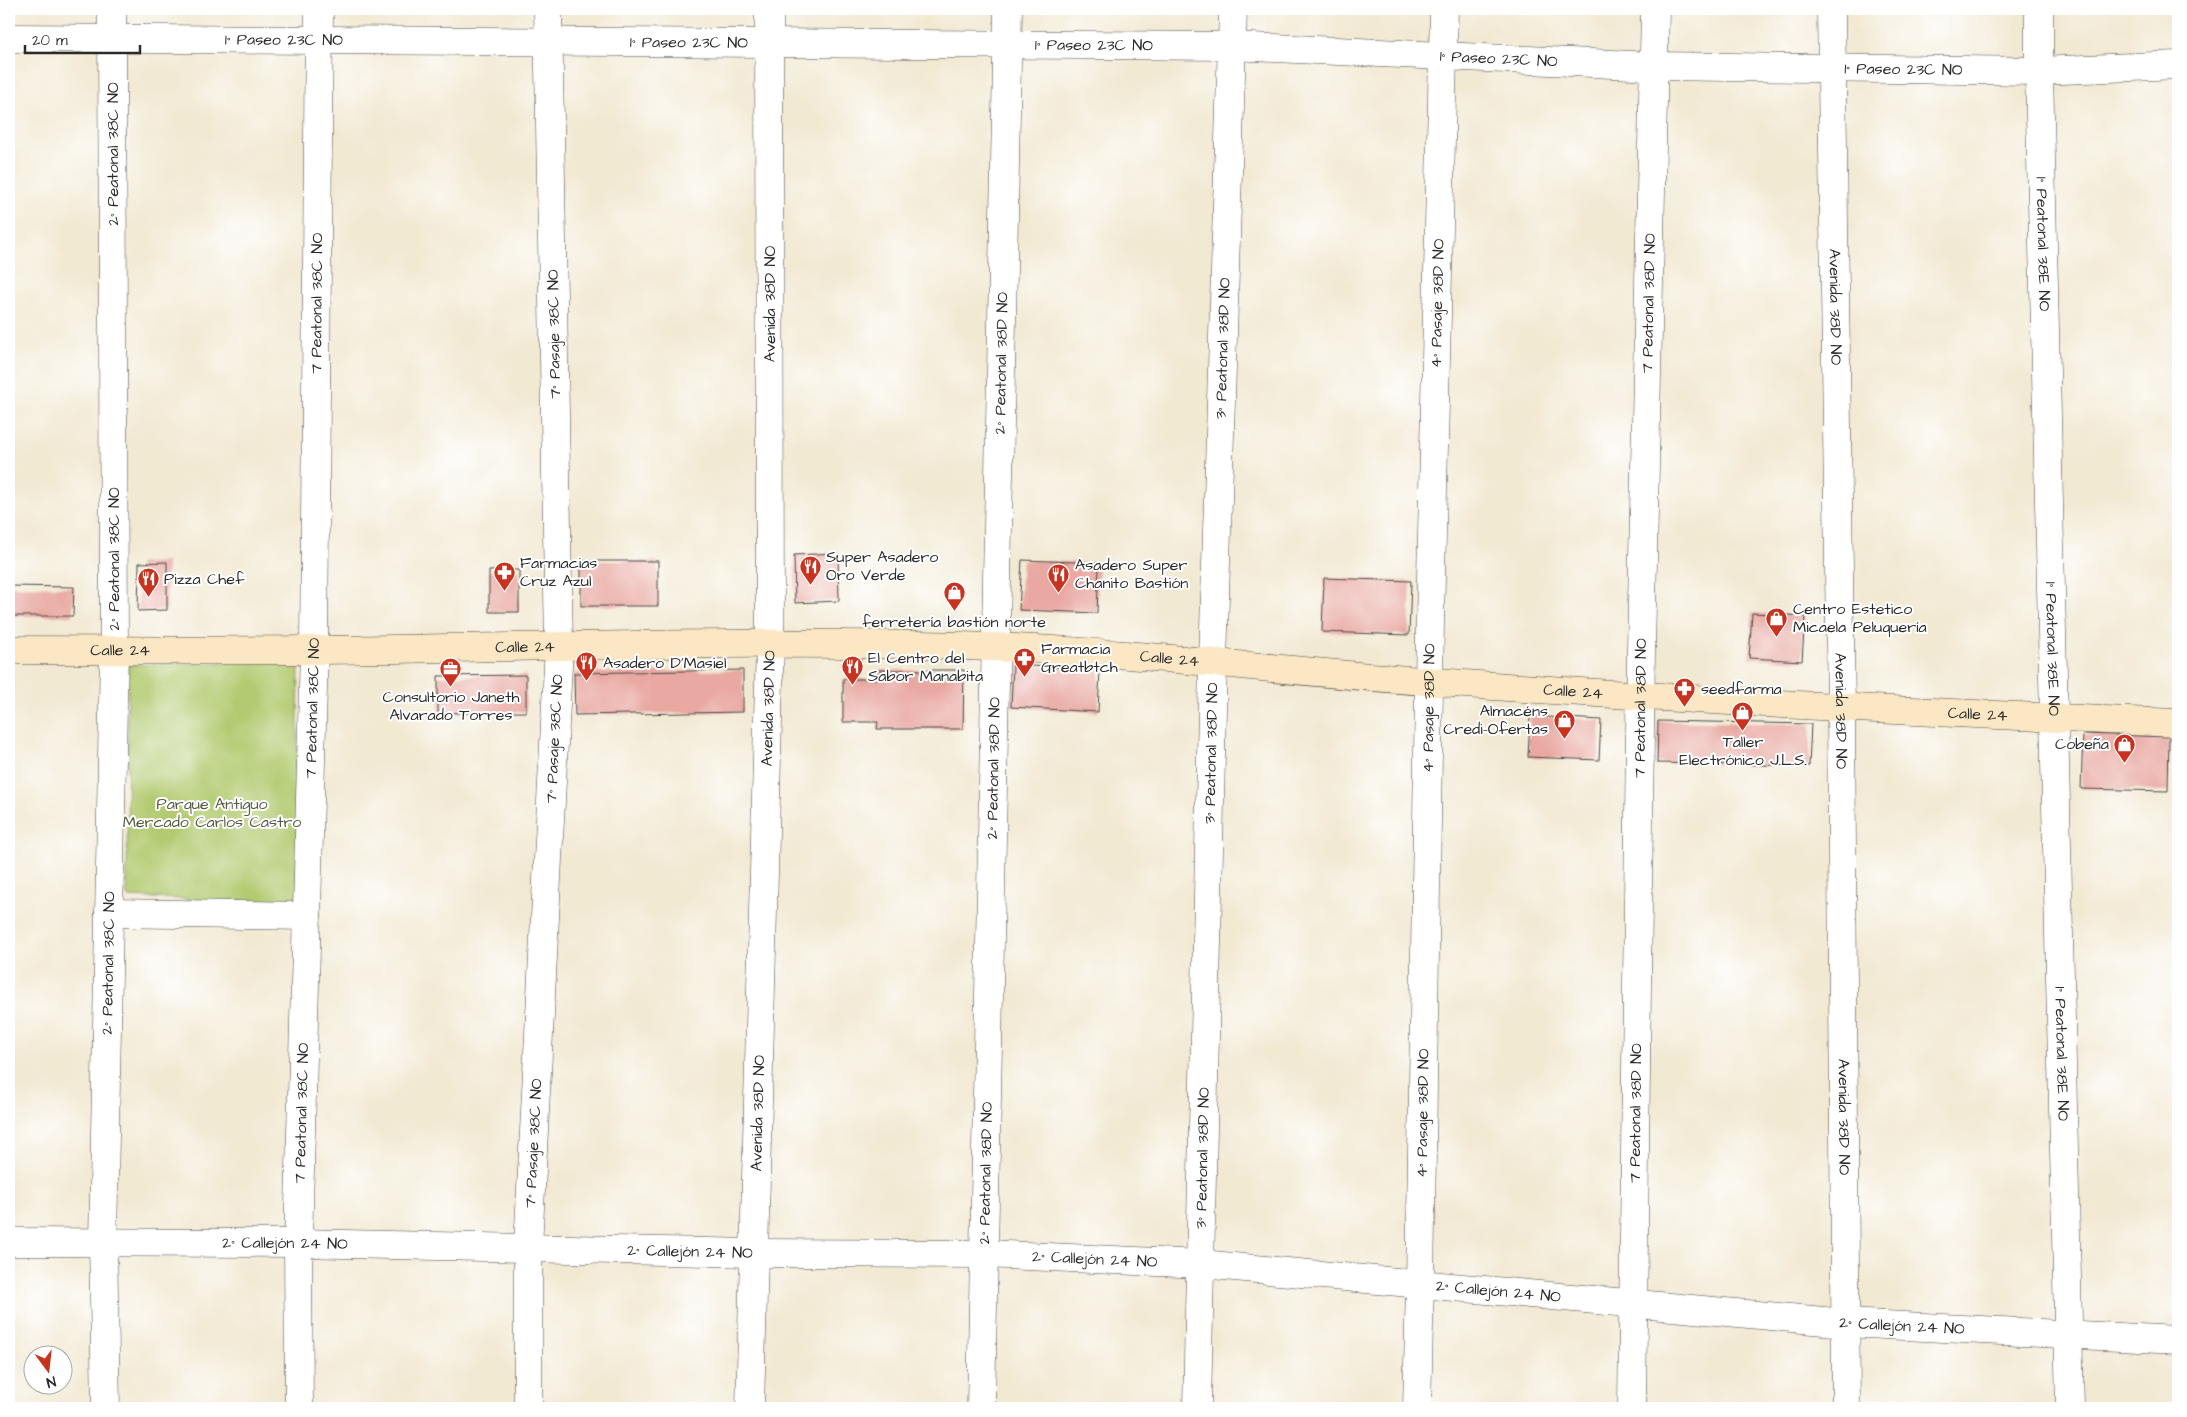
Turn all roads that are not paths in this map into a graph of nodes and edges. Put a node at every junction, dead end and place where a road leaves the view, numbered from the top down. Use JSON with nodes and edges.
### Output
{"nodes":[{"id":1,"x":112,"y":9,"type":"edge"},
{"id":2,"x":319,"y":9,"type":"edge"},
{"id":3,"x":548,"y":9,"type":"edge"},
{"id":4,"x":769,"y":9,"type":"edge"},
{"id":5,"x":1008,"y":9,"type":"edge"},
{"id":6,"x":1232,"y":9,"type":"edge"},
{"id":7,"x":1444,"y":9,"type":"edge"},
{"id":8,"x":1655,"y":9,"type":"edge"},
{"id":9,"x":1831,"y":9,"type":"edge"},
{"id":10,"x":2039,"y":9,"type":"edge"},
{"id":11,"x":9,"y":38,"type":"edge"},
{"id":12,"x":113,"y":38,"type":"junction"},
{"id":13,"x":319,"y":40,"type":"junction"},
{"id":14,"x":549,"y":41,"type":"junction"},
{"id":15,"x":770,"y":43,"type":"junction"},
{"id":16,"x":1007,"y":44,"type":"junction"},
{"id":17,"x":1231,"y":46,"type":"junction"},
{"id":18,"x":1443,"y":57,"type":"junction"},
{"id":19,"x":2178,"y":65,"type":"edge"},
{"id":20,"x":1654,"y":66,"type":"junction"},
{"id":21,"x":1832,"y":68,"type":"junction"},
{"id":22,"x":2038,"y":71,"type":"junction"},
{"id":23,"x":770,"y":642,"type":"junction"},
{"id":24,"x":559,"y":646,"type":"junction"},
{"id":25,"x":995,"y":647,"type":"junction"},
{"id":26,"x":9,"y":650,"type":"edge"},
{"id":27,"x":114,"y":650,"type":"junction"},
{"id":28,"x":314,"y":650,"type":"junction"},
{"id":29,"x":1213,"y":662,"type":"junction"},
{"id":30,"x":1430,"y":682,"type":"junction"},
{"id":31,"x":1640,"y":696,"type":"junction"},
{"id":32,"x":1841,"y":709,"type":"junction"},
{"id":33,"x":2054,"y":718,"type":"junction"},
{"id":34,"x":2178,"y":723,"type":"edge"},
{"id":35,"x":109,"y":913,"type":"junction"},
{"id":36,"x":307,"y":916,"type":"junction"},
{"id":37,"x":9,"y":1242,"type":"edge"},
{"id":38,"x":103,"y":1242,"type":"junction"},
{"id":39,"x":298,"y":1243,"type":"junction"},
{"id":40,"x":528,"y":1247,"type":"junction"},
{"id":41,"x":754,"y":1253,"type":"junction"},
{"id":42,"x":984,"y":1254,"type":"junction"},
{"id":43,"x":1200,"y":1264,"type":"junction"},
{"id":44,"x":1420,"y":1284,"type":"junction"},
{"id":45,"x":1633,"y":1304,"type":"junction"},
{"id":46,"x":1846,"y":1323,"type":"junction"},
{"id":47,"x":2069,"y":1334,"type":"junction"},
{"id":48,"x":2178,"y":1340,"type":"edge"},
{"id":49,"x":106,"y":1408,"type":"edge"},
{"id":50,"x":299,"y":1408,"type":"edge"},
{"id":51,"x":528,"y":1408,"type":"edge"},
{"id":52,"x":750,"y":1408,"type":"edge"},
{"id":53,"x":981,"y":1408,"type":"edge"},
{"id":54,"x":1197,"y":1408,"type":"edge"},
{"id":55,"x":1417,"y":1408,"type":"edge"},
{"id":56,"x":1632,"y":1408,"type":"edge"},
{"id":57,"x":1846,"y":1408,"type":"edge"},
{"id":58,"x":2070,"y":1408,"type":"edge"}],
"edges":[{"from":1,"to":12,"type":"street","name":"2° Peatonal 38C NO"},
{"from":2,"to":13,"type":"street","name":"7 Peatonal 38C NO"},
{"from":3,"to":14,"type":"street","name":"7° Pasaje 38C NO"},
{"from":4,"to":15,"type":"street","name":"Avenida 38D NO"},
{"from":5,"to":16,"type":"street","name":"2° Peatonal 38D NO"},
{"from":6,"to":17,"type":"street","name":"3° Peatonal 38D NO"},
{"from":7,"to":18,"type":"street","name":"4° Pasaje 38D NO"},
{"from":8,"to":20,"type":"street","name":"7 Peatonal 38D NO"},
{"from":9,"to":21,"type":"street","name":"Avenida 38D NO"},
{"from":10,"to":22,"type":"street","name":"1° Peatonal 38E NO"},
{"from":11,"to":12,"type":"street","name":"1° Paseo 23C NO"},
{"from":12,"to":13,"type":"street","name":"1° Paseo 23C NO"},
{"from":12,"to":27,"type":"street","name":"2° Peatonal 38C NO"},
{"from":13,"to":14,"type":"street","name":"1° Paseo 23C NO"},
{"from":13,"to":28,"type":"street","name":"7 Peatonal 38C NO"},
{"from":14,"to":15,"type":"street","name":"1° Paseo 23C NO"},
{"from":14,"to":24,"type":"street","name":"7° Pasaje 38C NO"},
{"from":15,"to":16,"type":"street","name":"1° Paseo 23C NO"},
{"from":15,"to":23,"type":"street","name":"Avenida 38D NO"},
{"from":16,"to":17,"type":"street","name":"1° Paseo 23C NO"},
{"from":16,"to":25,"type":"street","name":"2° Peatonal 38D NO"},
{"from":17,"to":18,"type":"street","name":"1° Paseo 23C NO"},
{"from":17,"to":29,"type":"street","name":"3° Peatonal 38D NO"},
{"from":18,"to":20,"type":"street","name":"1° Paseo 23C NO"},
{"from":18,"to":30,"type":"street","name":"4° Pasaje 38D NO"},
{"from":19,"to":22,"type":"street","name":"1° Paseo 23C NO"},
{"from":20,"to":21,"type":"street","name":"1° Paseo 23C NO"},
{"from":20,"to":31,"type":"street","name":"7 Peatonal 38D NO"},
{"from":21,"to":22,"type":"street","name":"1° Paseo 23C NO"},
{"from":21,"to":32,"type":"street","name":"Avenida 38D NO"},
{"from":22,"to":33,"type":"street","name":"1° Peatonal 38E NO"},
{"from":23,"to":24,"type":"street","name":"Calle 24"},
{"from":23,"to":25,"type":"street","name":"Calle 24"},
{"from":23,"to":41,"type":"street","name":"Avenida 38D NO"},
{"from":24,"to":28,"type":"street","name":"Calle 24"},
{"from":24,"to":40,"type":"street","name":"7° Pasaje 38C NO"},
{"from":25,"to":29,"type":"street","name":"Calle 24"},
{"from":25,"to":42,"type":"street","name":"2° Peatonal 38D NO"},
{"from":26,"to":27,"type":"street","name":"Calle 24"},
{"from":27,"to":28,"type":"street","name":"Calle 24"},
{"from":27,"to":35,"type":"street","name":"2° Peatonal 38C NO"},
{"from":28,"to":36,"type":"street","name":"7 Peatonal 38C NO"},
{"from":29,"to":30,"type":"street","name":"Calle 24"},
{"from":29,"to":43,"type":"street","name":"3° Peatonal 38D NO"},
{"from":30,"to":31,"type":"street","name":"Calle 24"},
{"from":30,"to":44,"type":"street","name":"4° Pasaje 38D NO"},
{"from":31,"to":32,"type":"street","name":"Calle 24"},
{"from":31,"to":45,"type":"street","name":"7 Peatonal 38D NO"},
{"from":32,"to":33,"type":"street","name":"Calle 24"},
{"from":32,"to":46,"type":"street","name":"Avenida 38D NO"},
{"from":33,"to":34,"type":"street","name":"Calle 24"},
{"from":33,"to":47,"type":"street","name":"1° Peatonal 38E NO"},
{"from":35,"to":36,"type":"street"},
{"from":35,"to":38,"type":"street","name":"2° Peatonal 38C NO"},
{"from":36,"to":39,"type":"street","name":"7 Peatonal 38C NO"},
{"from":37,"to":38,"type":"street","name":"2° Callejón 24 NO"},
{"from":38,"to":39,"type":"street","name":"2° Callejón 24 NO"},
{"from":38,"to":49,"type":"street","name":"2° Peatonal 38C NO"},
{"from":39,"to":40,"type":"street","name":"2° Callejón 24 NO"},
{"from":39,"to":50,"type":"street","name":"7 Peatonal 38C NO"},
{"from":40,"to":41,"type":"street","name":"2° Callejón 24 NO"},
{"from":40,"to":51,"type":"street","name":"7° Pasaje 38C NO"},
{"from":41,"to":42,"type":"street","name":"2° Callejón 24 NO"},
{"from":41,"to":52,"type":"street","name":"Avenida 38D NO"},
{"from":42,"to":43,"type":"street","name":"2° Callejón 24 NO"},
{"from":42,"to":53,"type":"street","name":"2° Peatonal 38D NO"},
{"from":43,"to":44,"type":"street","name":"2° Callejón 24 NO"},
{"from":43,"to":54,"type":"street","name":"3° Peatonal 38D NO"},
{"from":44,"to":45,"type":"street","name":"2° Callejón 24 NO"},
{"from":44,"to":55,"type":"street","name":"4° Pasaje 38D NO"},
{"from":45,"to":46,"type":"street","name":"2° Callejón 24 NO"},
{"from":45,"to":56,"type":"street","name":"7 Peatonal 38D NO"},
{"from":46,"to":47,"type":"street","name":"2° Callejón 24 NO"},
{"from":46,"to":57,"type":"street","name":"Avenida 38D NO"},
{"from":47,"to":48,"type":"street","name":"2° Callejón 24 NO"},
{"from":47,"to":58,"type":"street","name":"1° Peatonal 38E NO"}]}
